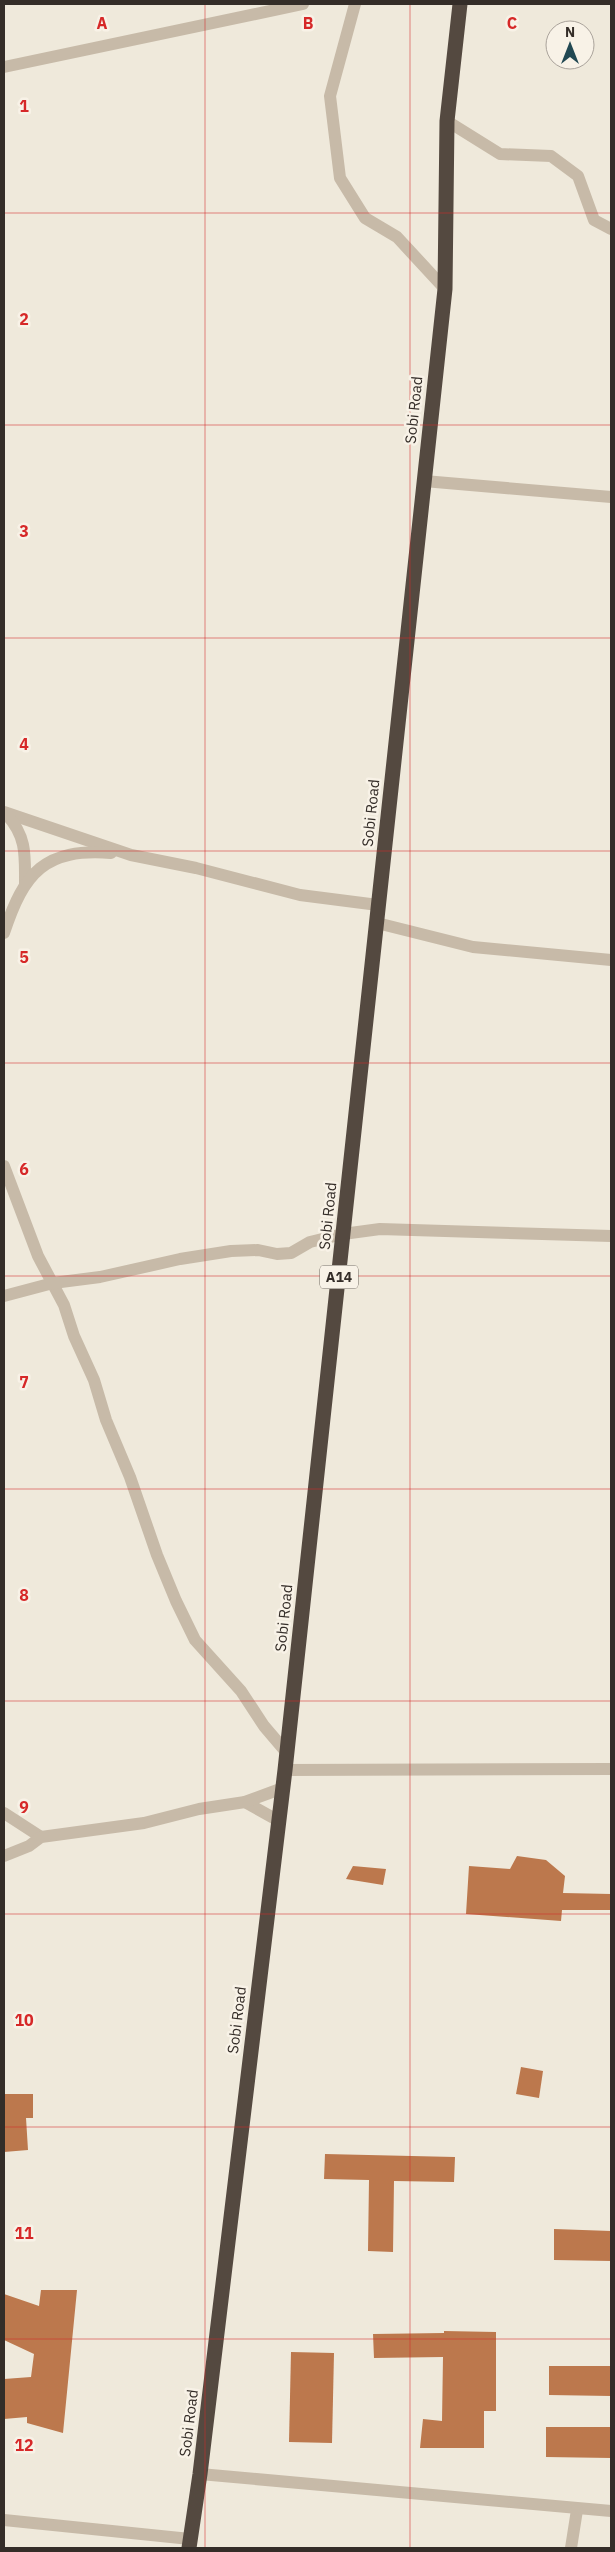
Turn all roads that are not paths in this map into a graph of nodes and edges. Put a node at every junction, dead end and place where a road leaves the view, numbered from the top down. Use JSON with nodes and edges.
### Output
{"nodes":[{"id":1,"x":303,"y":4,"type":"edge"},
{"id":2,"x":356,"y":4,"type":"edge"},
{"id":3,"x":460,"y":4,"type":"edge"},
{"id":4,"x":4,"y":66,"type":"edge"},
{"id":5,"x":448,"y":121,"type":"junction"},
{"id":6,"x":611,"y":229,"type":"edge"},
{"id":7,"x":445,"y":289,"type":"junction"},
{"id":8,"x":424,"y":481,"type":"junction"},
{"id":9,"x":611,"y":497,"type":"edge"},
{"id":10,"x":5,"y":813,"type":"edge"},
{"id":11,"x":131,"y":855,"type":"junction"},
{"id":12,"x":25,"y":885,"type":"junction"},
{"id":13,"x":378,"y":904,"type":"junction"},
{"id":14,"x":377,"y":924,"type":"junction"},
{"id":15,"x":4,"y":932,"type":"edge"},
{"id":16,"x":611,"y":960,"type":"edge"},
{"id":17,"x":4,"y":1166,"type":"edge"},
{"id":18,"x":343,"y":1234,"type":"junction"},
{"id":19,"x":611,"y":1236,"type":"edge"},
{"id":20,"x":53,"y":1283,"type":"junction"},
{"id":21,"x":4,"y":1296,"type":"edge"},
{"id":22,"x":287,"y":1753,"type":"junction"},
{"id":23,"x":611,"y":1769,"type":"edge"},
{"id":24,"x":285,"y":1770,"type":"junction"},
{"id":25,"x":283,"y":1788,"type":"junction"},
{"id":26,"x":246,"y":1802,"type":"junction"},
{"id":27,"x":4,"y":1814,"type":"edge"},
{"id":28,"x":279,"y":1820,"type":"junction"},
{"id":29,"x":41,"y":1837,"type":"junction"},
{"id":30,"x":4,"y":1856,"type":"edge"},
{"id":31,"x":200,"y":2474,"type":"junction"},
{"id":32,"x":577,"y":2510,"type":"junction"},
{"id":33,"x":611,"y":2511,"type":"edge"},
{"id":34,"x":4,"y":2520,"type":"edge"},
{"id":35,"x":190,"y":2543,"type":"edge"},
{"id":36,"x":571,"y":2548,"type":"edge"}],
"edges":[{"from":1,"to":4,"type":"street"},
{"from":2,"to":7,"type":"street"},
{"from":3,"to":5,"type":"highway","name":"Sobi Road","number":"A14"},
{"from":5,"to":6,"type":"street"},
{"from":5,"to":7,"type":"highway","name":"Sobi Road","number":"A14"},
{"from":7,"to":8,"type":"highway","name":"Sobi Road","number":"A14"},
{"from":8,"to":9,"type":"street"},
{"from":8,"to":13,"type":"highway","name":"Sobi Road","number":"A14"},
{"from":10,"to":11,"type":"street"},
{"from":10,"to":12,"type":"street"},
{"from":11,"to":12,"type":"street"},
{"from":11,"to":13,"type":"street"},
{"from":12,"to":15,"type":"street"},
{"from":13,"to":14,"type":"highway","name":"Sobi Road","number":"A14"},
{"from":14,"to":16,"type":"street"},
{"from":14,"to":18,"type":"highway","name":"Sobi Road","number":"A14"},
{"from":17,"to":20,"type":"street"},
{"from":18,"to":19,"type":"street"},
{"from":18,"to":20,"type":"street"},
{"from":18,"to":22,"type":"highway","name":"Sobi Road","number":"A14"},
{"from":20,"to":21,"type":"street"},
{"from":20,"to":22,"type":"street"},
{"from":22,"to":24,"type":"highway","name":"Sobi Road","number":"A14"},
{"from":23,"to":24,"type":"street"},
{"from":24,"to":25,"type":"highway","name":"Sobi Road","number":"A14"},
{"from":25,"to":26,"type":"street"},
{"from":25,"to":28,"type":"highway","name":"Sobi Road","number":"A14"},
{"from":26,"to":28,"type":"street"},
{"from":26,"to":29,"type":"street"},
{"from":27,"to":29,"type":"street"},
{"from":28,"to":31,"type":"highway","name":"Sobi Road","number":"A14"},
{"from":29,"to":30,"type":"street"},
{"from":31,"to":32,"type":"street"},
{"from":31,"to":35,"type":"highway","name":"Sobi Road","number":"A14"},
{"from":32,"to":33,"type":"street"},
{"from":32,"to":36,"type":"street"},
{"from":34,"to":35,"type":"street"}]}
